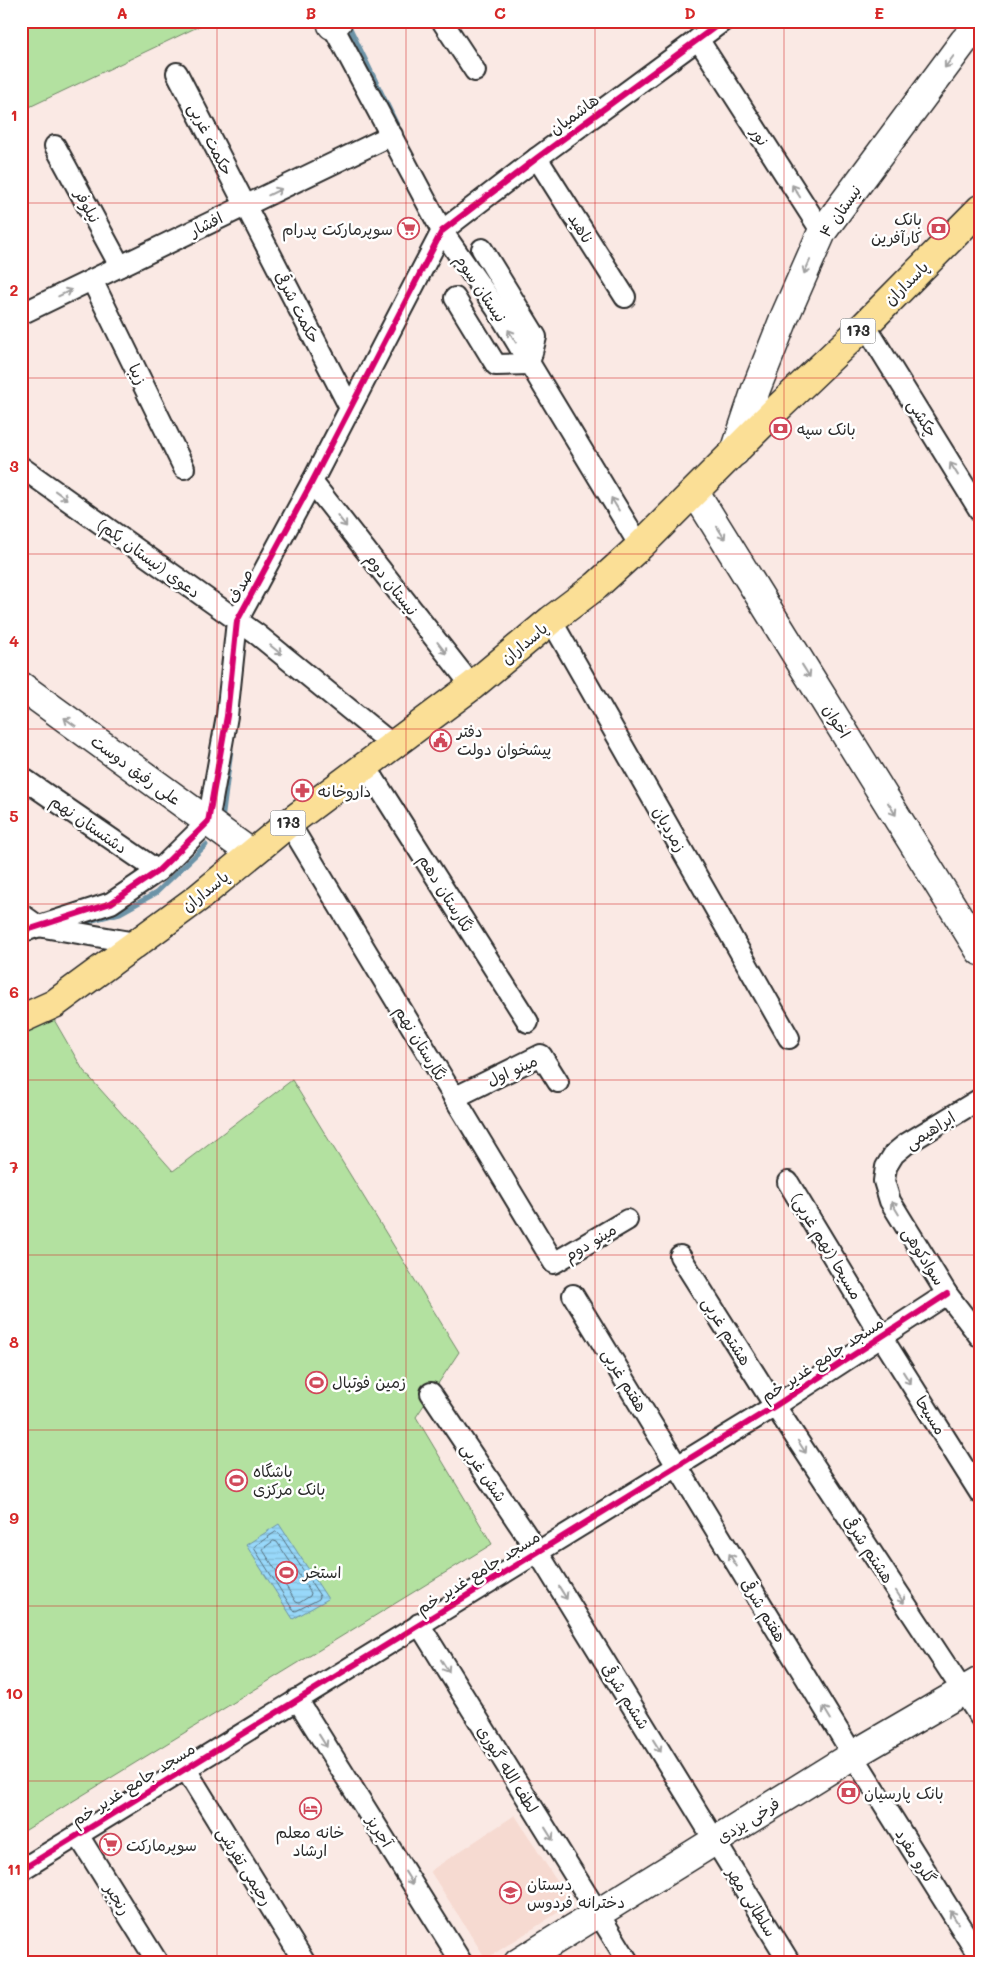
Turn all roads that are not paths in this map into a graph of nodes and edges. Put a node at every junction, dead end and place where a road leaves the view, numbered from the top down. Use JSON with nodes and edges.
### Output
{"nodes":[{"id":1,"x":442,"y":21,"type":"edge"},
{"id":2,"x":722,"y":21,"type":"edge"},
{"id":3,"x":333,"y":23,"type":"edge"},
{"id":4,"x":980,"y":24,"type":"edge"},
{"id":5,"x":698,"y":39,"type":"junction"},
{"id":6,"x":475,"y":71,"type":"dead end"},
{"id":7,"x":177,"y":73,"type":"dead end"},
{"id":8,"x":392,"y":135,"type":"junction"},
{"id":9,"x":55,"y":146,"type":"dead end"},
{"id":10,"x":537,"y":158,"type":"junction"},
{"id":11,"x":246,"y":206,"type":"junction"},
{"id":12,"x":980,"y":209,"type":"edge"},
{"id":13,"x":442,"y":231,"type":"junction"},
{"id":14,"x":822,"y":232,"type":"junction"},
{"id":15,"x":482,"y":249,"type":"dead end"},
{"id":16,"x":120,"y":266,"type":"junction"},
{"id":17,"x":92,"y":280,"type":"junction"},
{"id":18,"x":625,"y":297,"type":"dead end"},
{"id":19,"x":455,"y":298,"type":"dead end"},
{"id":20,"x":21,"y":314,"type":"edge"},
{"id":21,"x":865,"y":324,"type":"junction"},
{"id":22,"x":529,"y":364,"type":"junction"},
{"id":23,"x":350,"y":408,"type":"junction"},
{"id":24,"x":735,"y":452,"type":"junction"},
{"id":25,"x":21,"y":467,"type":"edge"},
{"id":26,"x":184,"y":468,"type":"dead end"},
{"id":27,"x":312,"y":482,"type":"junction"},
{"id":28,"x":695,"y":492,"type":"junction"},
{"id":29,"x":980,"y":511,"type":"edge"},
{"id":30,"x":640,"y":546,"type":"junction"},
{"id":31,"x":551,"y":620,"type":"junction"},
{"id":32,"x":237,"y":621,"type":"junction"},
{"id":33,"x":21,"y":686,"type":"edge"},
{"id":34,"x":472,"y":686,"type":"junction"},
{"id":35,"x":393,"y":745,"type":"junction"},
{"id":36,"x":365,"y":765,"type":"junction"},
{"id":37,"x":21,"y":777,"type":"edge"},
{"id":38,"x":208,"y":822,"type":"junction"},
{"id":39,"x":289,"y":823,"type":"junction"},
{"id":40,"x":251,"y":854,"type":"junction"},
{"id":41,"x":158,"y":871,"type":"junction"},
{"id":42,"x":21,"y":914,"type":"edge"},
{"id":43,"x":30,"y":929,"type":"edge"},
{"id":44,"x":136,"y":943,"type":"junction"},
{"id":45,"x":980,"y":951,"type":"edge"},
{"id":46,"x":21,"y":1019,"type":"edge"},
{"id":47,"x":528,"y":1022,"type":"dead end"},
{"id":48,"x":789,"y":1038,"type":"dead end"},
{"id":49,"x":558,"y":1082,"type":"dead end"},
{"id":50,"x":454,"y":1098,"type":"junction"},
{"id":51,"x":980,"y":1099,"type":"edge"},
{"id":52,"x":886,"y":1167,"type":"joint"},
{"id":53,"x":788,"y":1182,"type":"dead end"},
{"id":54,"x":627,"y":1220,"type":"dead end"},
{"id":55,"x":680,"y":1256,"type":"dead end"},
{"id":56,"x":554,"y":1264,"type":"joint"},
{"id":57,"x":947,"y":1294,"type":"junction"},
{"id":58,"x":573,"y":1295,"type":"dead end"},
{"id":59,"x":881,"y":1336,"type":"junction"},
{"id":60,"x":980,"y":1337,"type":"edge"},
{"id":61,"x":431,"y":1393,"type":"dead end"},
{"id":62,"x":775,"y":1406,"type":"junction"},
{"id":63,"x":676,"y":1466,"type":"junction"},
{"id":64,"x":980,"y":1493,"type":"edge"},
{"id":65,"x":537,"y":1551,"type":"junction"},
{"id":66,"x":419,"y":1624,"type":"junction"},
{"id":67,"x":971,"y":1686,"type":"edge"},
{"id":68,"x":298,"y":1699,"type":"junction"},
{"id":69,"x":980,"y":1718,"type":"edge"},
{"id":70,"x":853,"y":1755,"type":"junction"},
{"id":71,"x":185,"y":1768,"type":"junction"},
{"id":72,"x":78,"y":1835,"type":"junction"},
{"id":73,"x":715,"y":1840,"type":"junction"},
{"id":74,"x":21,"y":1870,"type":"edge"},
{"id":75,"x":598,"y":1913,"type":"junction"},
{"id":76,"x":980,"y":1958,"type":"edge"},
{"id":77,"x":158,"y":1963,"type":"edge"},
{"id":78,"x":305,"y":1963,"type":"edge"},
{"id":79,"x":462,"y":1963,"type":"edge"},
{"id":80,"x":518,"y":1963,"type":"edge"},
{"id":81,"x":629,"y":1963,"type":"edge"},
{"id":82,"x":790,"y":1963,"type":"edge"}],
"edges":[{"from":1,"to":6,"type":"street"},
{"from":2,"to":5,"type":"street","name":"هاشمیان"},
{"from":3,"to":8,"type":"street","name":"نیستان سوم"},
{"from":4,"to":14,"type":"main road","name":"نیستان ۴","one_way":true},
{"from":5,"to":10,"type":"street","name":"هاشمیان"},
{"from":14,"to":5,"type":"street","name":"نور","one_way":true},
{"from":7,"to":11,"type":"street","name":"حکمت غربی"},
{"from":11,"to":8,"type":"street","name":"افشار","one_way":true},
{"from":8,"to":13,"type":"street","name":"نیستان سوم"},
{"from":9,"to":16,"type":"street","name":"نیلوفر"},
{"from":10,"to":13,"type":"street","name":"هاشمیان"},
{"from":10,"to":18,"type":"street","name":"ناهید"},
{"from":11,"to":16,"type":"street","name":"افشار"},
{"from":11,"to":23,"type":"street","name":"حکمت شرقی"},
{"from":12,"to":21,"type":"main road","name":"پاسداران","number":"173"},
{"from":22,"to":13,"type":"street","name":"نیستان سوم","one_way":true},
{"from":13,"to":23,"type":"street","name":"صدف"},
{"from":14,"to":24,"type":"main road","name":"نیستان ۴","one_way":true},
{"from":15,"to":22,"type":"street"},
{"from":16,"to":17,"type":"street","name":"افشار"},
{"from":20,"to":17,"type":"street","name":"افشار","one_way":true},
{"from":17,"to":26,"type":"street","name":"زیبا"},
{"from":19,"to":22,"type":"street"},
{"from":21,"to":24,"type":"main road","name":"پاسداران","number":"173"},
{"from":29,"to":21,"type":"street","name":"چکشی","one_way":true},
{"from":30,"to":22,"type":"street","name":"نیستان سوم","one_way":true},
{"from":23,"to":27,"type":"street","name":"صدف"},
{"from":24,"to":28,"type":"main road","name":"پاسداران","number":"173"},
{"from":25,"to":32,"type":"street","name":"دعوی (نیستان یکم)","one_way":true},
{"from":27,"to":32,"type":"street","name":"صدف"},
{"from":27,"to":34,"type":"street","name":"نیستان دوم","one_way":true},
{"from":28,"to":30,"type":"main road","name":"پاسداران","number":"173"},
{"from":28,"to":45,"type":"main road","name":"اخوان","one_way":true},
{"from":30,"to":31,"type":"main road","name":"پاسداران","number":"173"},
{"from":31,"to":34,"type":"main road","name":"پاسداران","number":"173"},
{"from":31,"to":48,"type":"street","name":"زمردیان"},
{"from":32,"to":35,"type":"street","name":"دعوی (نیستان یکم)","one_way":true},
{"from":32,"to":38,"type":"street","name":"صدف"},
{"from":38,"to":33,"type":"main road","name":"علی رفیق دوست","one_way":true},
{"from":34,"to":35,"type":"main road","name":"پاسداران","number":"173"},
{"from":35,"to":36,"type":"main road","name":"پاسداران","number":"173"},
{"from":36,"to":39,"type":"main road","name":"پاسداران","number":"173"},
{"from":36,"to":47,"type":"street","name":"نگارستان دهم"},
{"from":37,"to":41,"type":"street","name":"دشتستان نهم"},
{"from":38,"to":40,"type":"main road","name":"علی رفیق دوست"},
{"from":38,"to":41,"type":"street"},
{"from":39,"to":40,"type":"main road","name":"پاسداران","number":"173"},
{"from":39,"to":50,"type":"street","name":"نگارستان نهم"},
{"from":40,"to":44,"type":"main road","name":"پاسداران","number":"173"},
{"from":41,"to":43,"type":"street"},
{"from":42,"to":43,"type":"street"},
{"from":43,"to":44,"type":"street"},
{"from":44,"to":46,"type":"main road","name":"پاسداران","number":"173"},
{"from":49,"to":50,"type":"street","name":"مینو اول"},
{"from":50,"to":56,"type":"street","name":"نگارستان نهم"},
{"from":51,"to":52,"type":"street","name":"ابراهیمی"},
{"from":57,"to":52,"type":"street","name":"سوادکوهی","one_way":true},
{"from":53,"to":59,"type":"street","name":"مسیحا (نهم غربی)"},
{"from":54,"to":56,"type":"street","name":"مینو دوم"},
{"from":55,"to":62,"type":"street","name":"هشتم غربی"},
{"from":57,"to":59,"type":"street","name":"مسجد جامع غدیر خم"},
{"from":57,"to":60,"type":"street","name":"سوادکوهی"},
{"from":58,"to":63,"type":"street","name":"هفتم غربی"},
{"from":59,"to":62,"type":"street","name":"مسجد جامع غدیر خم"},
{"from":59,"to":64,"type":"street","name":"مسیحا","one_way":true},
{"from":61,"to":65,"type":"street","name":"شش غربی"},
{"from":62,"to":63,"type":"street","name":"مسجد جامع غدیر خم"},
{"from":62,"to":67,"type":"street","name":"هشتم شرقی","one_way":true},
{"from":63,"to":65,"type":"street","name":"مسجد جامع غدیر خم"},
{"from":70,"to":63,"type":"street","name":"هفتم شرقی","one_way":true},
{"from":65,"to":66,"type":"street","name":"مسجد جامع غدیر خم"},
{"from":65,"to":73,"type":"street","name":"ششم شرقی","one_way":true},
{"from":66,"to":68,"type":"street","name":"مسجد جامع غدیر خم"},
{"from":66,"to":75,"type":"street","name":"لطف الله گیوری","one_way":true},
{"from":67,"to":69,"type":"street","name":"هشتم شرقی"},
{"from":67,"to":70,"type":"main road","name":"فرخی یزدی"},
{"from":68,"to":71,"type":"street","name":"مسجد جامع غدیر خم"},
{"from":68,"to":79,"type":"street","name":"آجرپز","one_way":true},
{"from":70,"to":73,"type":"main road","name":"فرخی یزدی"},
{"from":76,"to":70,"type":"street","name":"گلرو مفرد","one_way":true},
{"from":71,"to":72,"type":"street","name":"مسجد جامع غدیر خم"},
{"from":71,"to":78,"type":"street","name":"رحیمی تفرشی"},
{"from":72,"to":74,"type":"street","name":"مسجد جامع غدیر خم"},
{"from":72,"to":77,"type":"street","name":"رنجبر"},
{"from":73,"to":75,"type":"main road","name":"فرخی یزدی"},
{"from":73,"to":82,"type":"street","name":"سلطانی مهر"},
{"from":75,"to":80,"type":"main road","name":"فرخی یزدی"},
{"from":75,"to":81,"type":"street","name":"لطف الله گیوری"}]}
